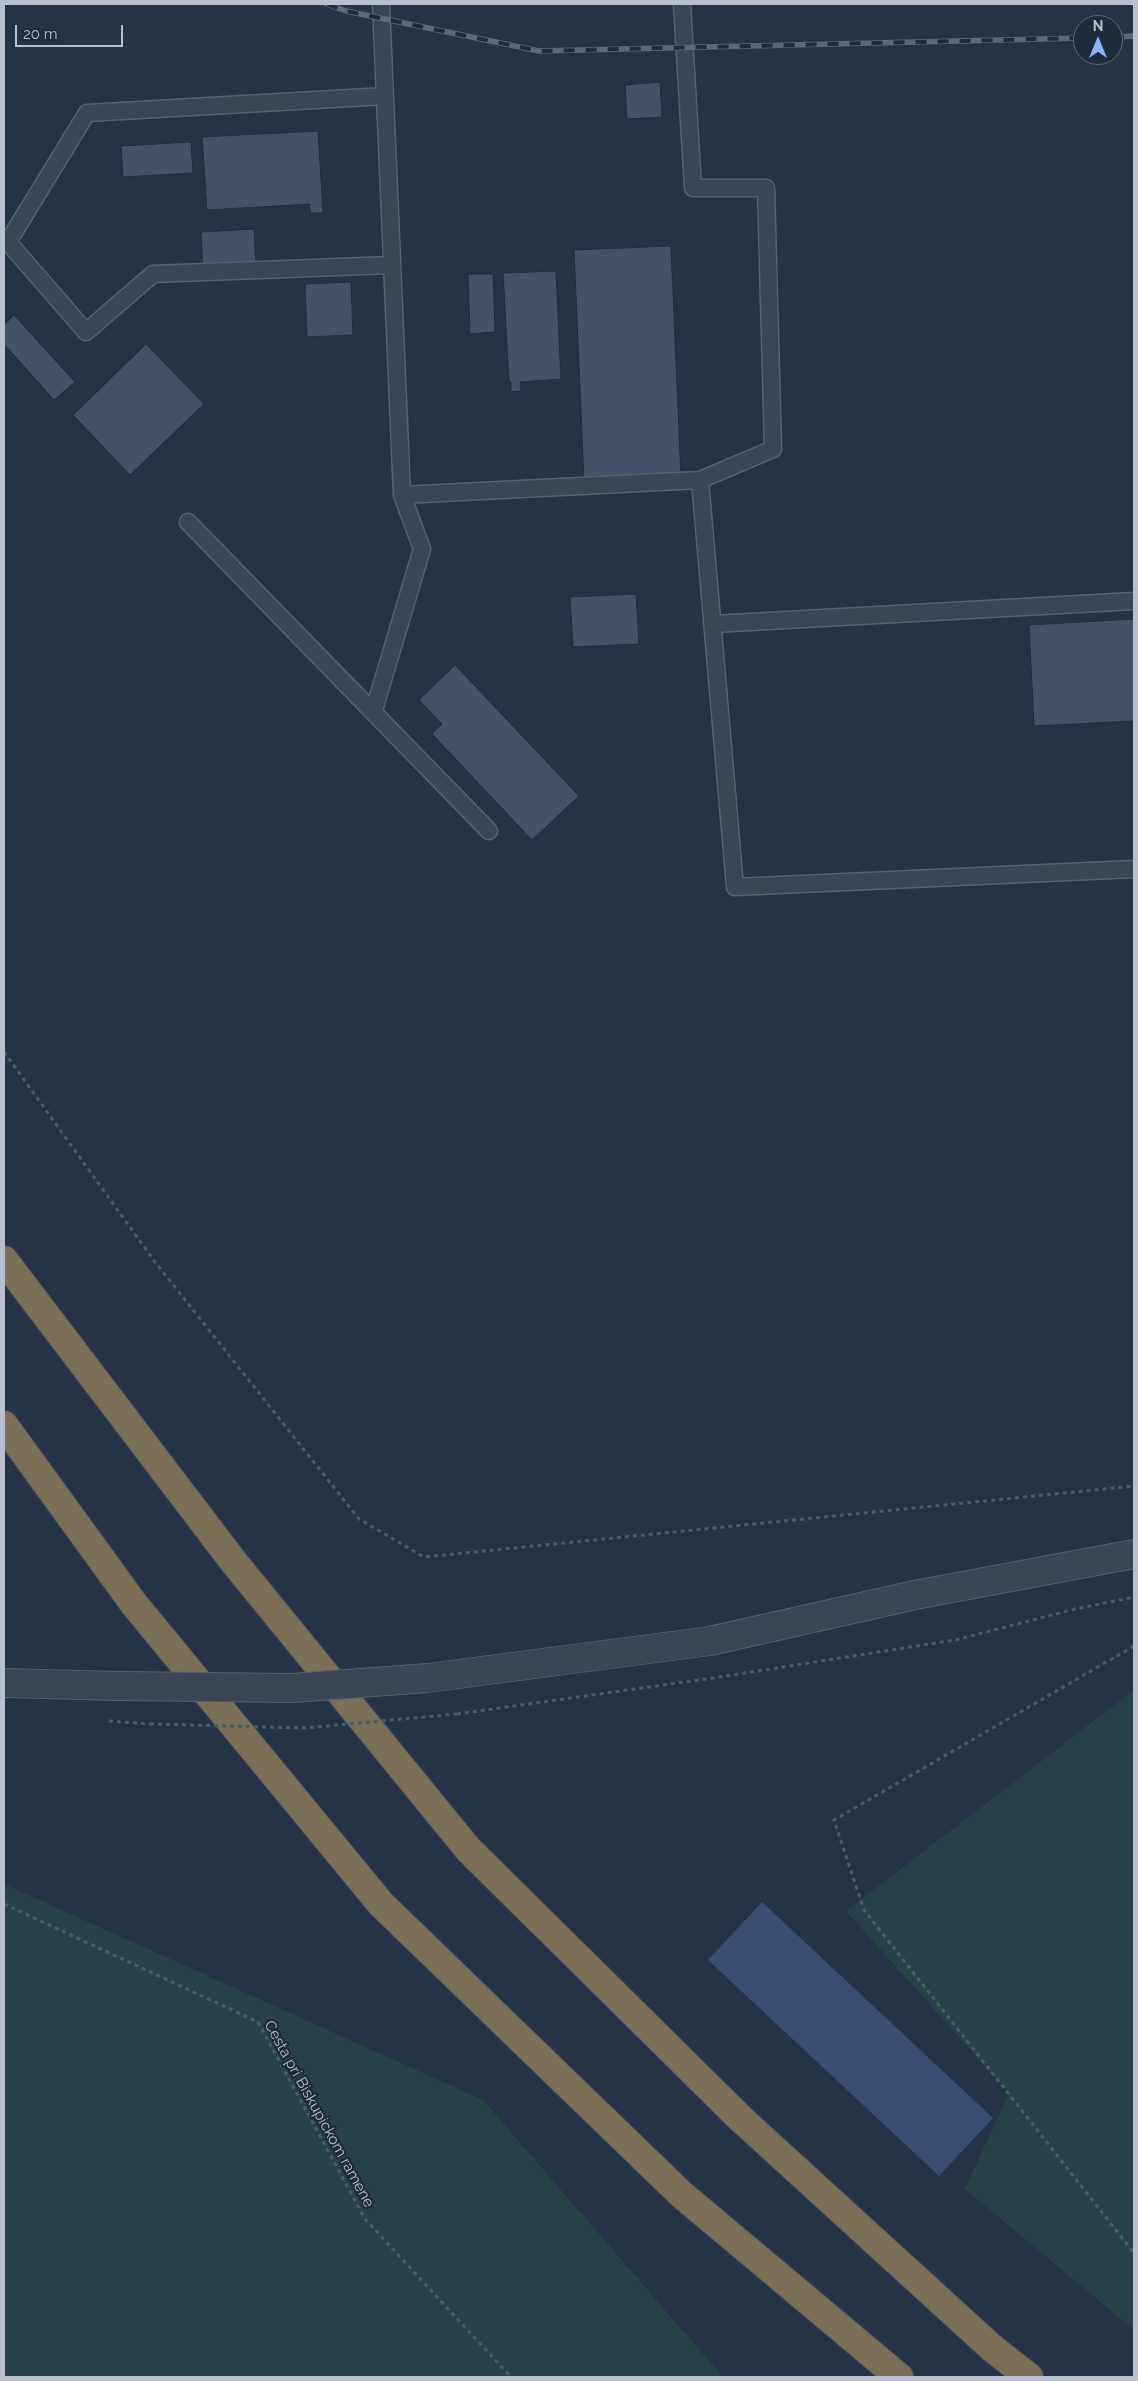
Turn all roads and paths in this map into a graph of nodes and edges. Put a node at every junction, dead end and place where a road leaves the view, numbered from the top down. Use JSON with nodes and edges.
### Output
{"nodes":[{"id":1,"x":381,"y":4,"type":"edge"},
{"id":2,"x":682,"y":4,"type":"edge"},
{"id":3,"x":385,"y":96,"type":"junction"},
{"id":4,"x":392,"y":265,"type":"junction"},
{"id":5,"x":700,"y":480,"type":"junction"},
{"id":6,"x":402,"y":495,"type":"junction"},
{"id":7,"x":188,"y":522,"type":"dead end"},
{"id":8,"x":1134,"y":601,"type":"edge"},
{"id":9,"x":713,"y":624,"type":"junction"},
{"id":10,"x":374,"y":710,"type":"junction"},
{"id":11,"x":489,"y":831,"type":"dead end"},
{"id":12,"x":1134,"y":869,"type":"edge"},
{"id":13,"x":4,"y":1052,"type":"edge"},
{"id":14,"x":4,"y":1260,"type":"edge"},
{"id":15,"x":4,"y":1425,"type":"edge"},
{"id":16,"x":1134,"y":1486,"type":"edge"},
{"id":17,"x":1134,"y":1554,"type":"edge"},
{"id":18,"x":1134,"y":1597,"type":"edge"},
{"id":19,"x":1134,"y":1646,"type":"edge"},
{"id":20,"x":4,"y":1683,"type":"edge"},
{"id":21,"x":150,"y":1724,"type":"dead end"},
{"id":22,"x":4,"y":1904,"type":"edge"},
{"id":23,"x":1134,"y":2253,"type":"edge"},
{"id":24,"x":511,"y":2377,"type":"edge"},
{"id":25,"x":899,"y":2377,"type":"edge"},
{"id":26,"x":1029,"y":2377,"type":"edge"}],
"edges":[{"from":1,"to":3,"type":"lane"},
{"from":2,"to":5,"type":"lane"},
{"from":3,"to":4,"type":"lane"},
{"from":3,"to":4,"type":"lane"},
{"from":4,"to":6,"type":"lane"},
{"from":5,"to":6,"type":"lane"},
{"from":5,"to":9,"type":"lane"},
{"from":6,"to":10,"type":"lane"},
{"from":7,"to":10,"type":"lane"},
{"from":8,"to":9,"type":"lane"},
{"from":9,"to":12,"type":"lane"},
{"from":10,"to":11,"type":"lane"},
{"from":13,"to":16,"type":"path"},
{"from":14,"to":26,"type":"highway"},
{"from":15,"to":25,"type":"highway"},
{"from":17,"to":20,"type":"street","bridge":true},
{"from":18,"to":21,"type":"path","bridge":true},
{"from":19,"to":23,"type":"path"},
{"from":22,"to":24,"type":"path","name":"Cesta pri Biskupickom ramene"}]}
